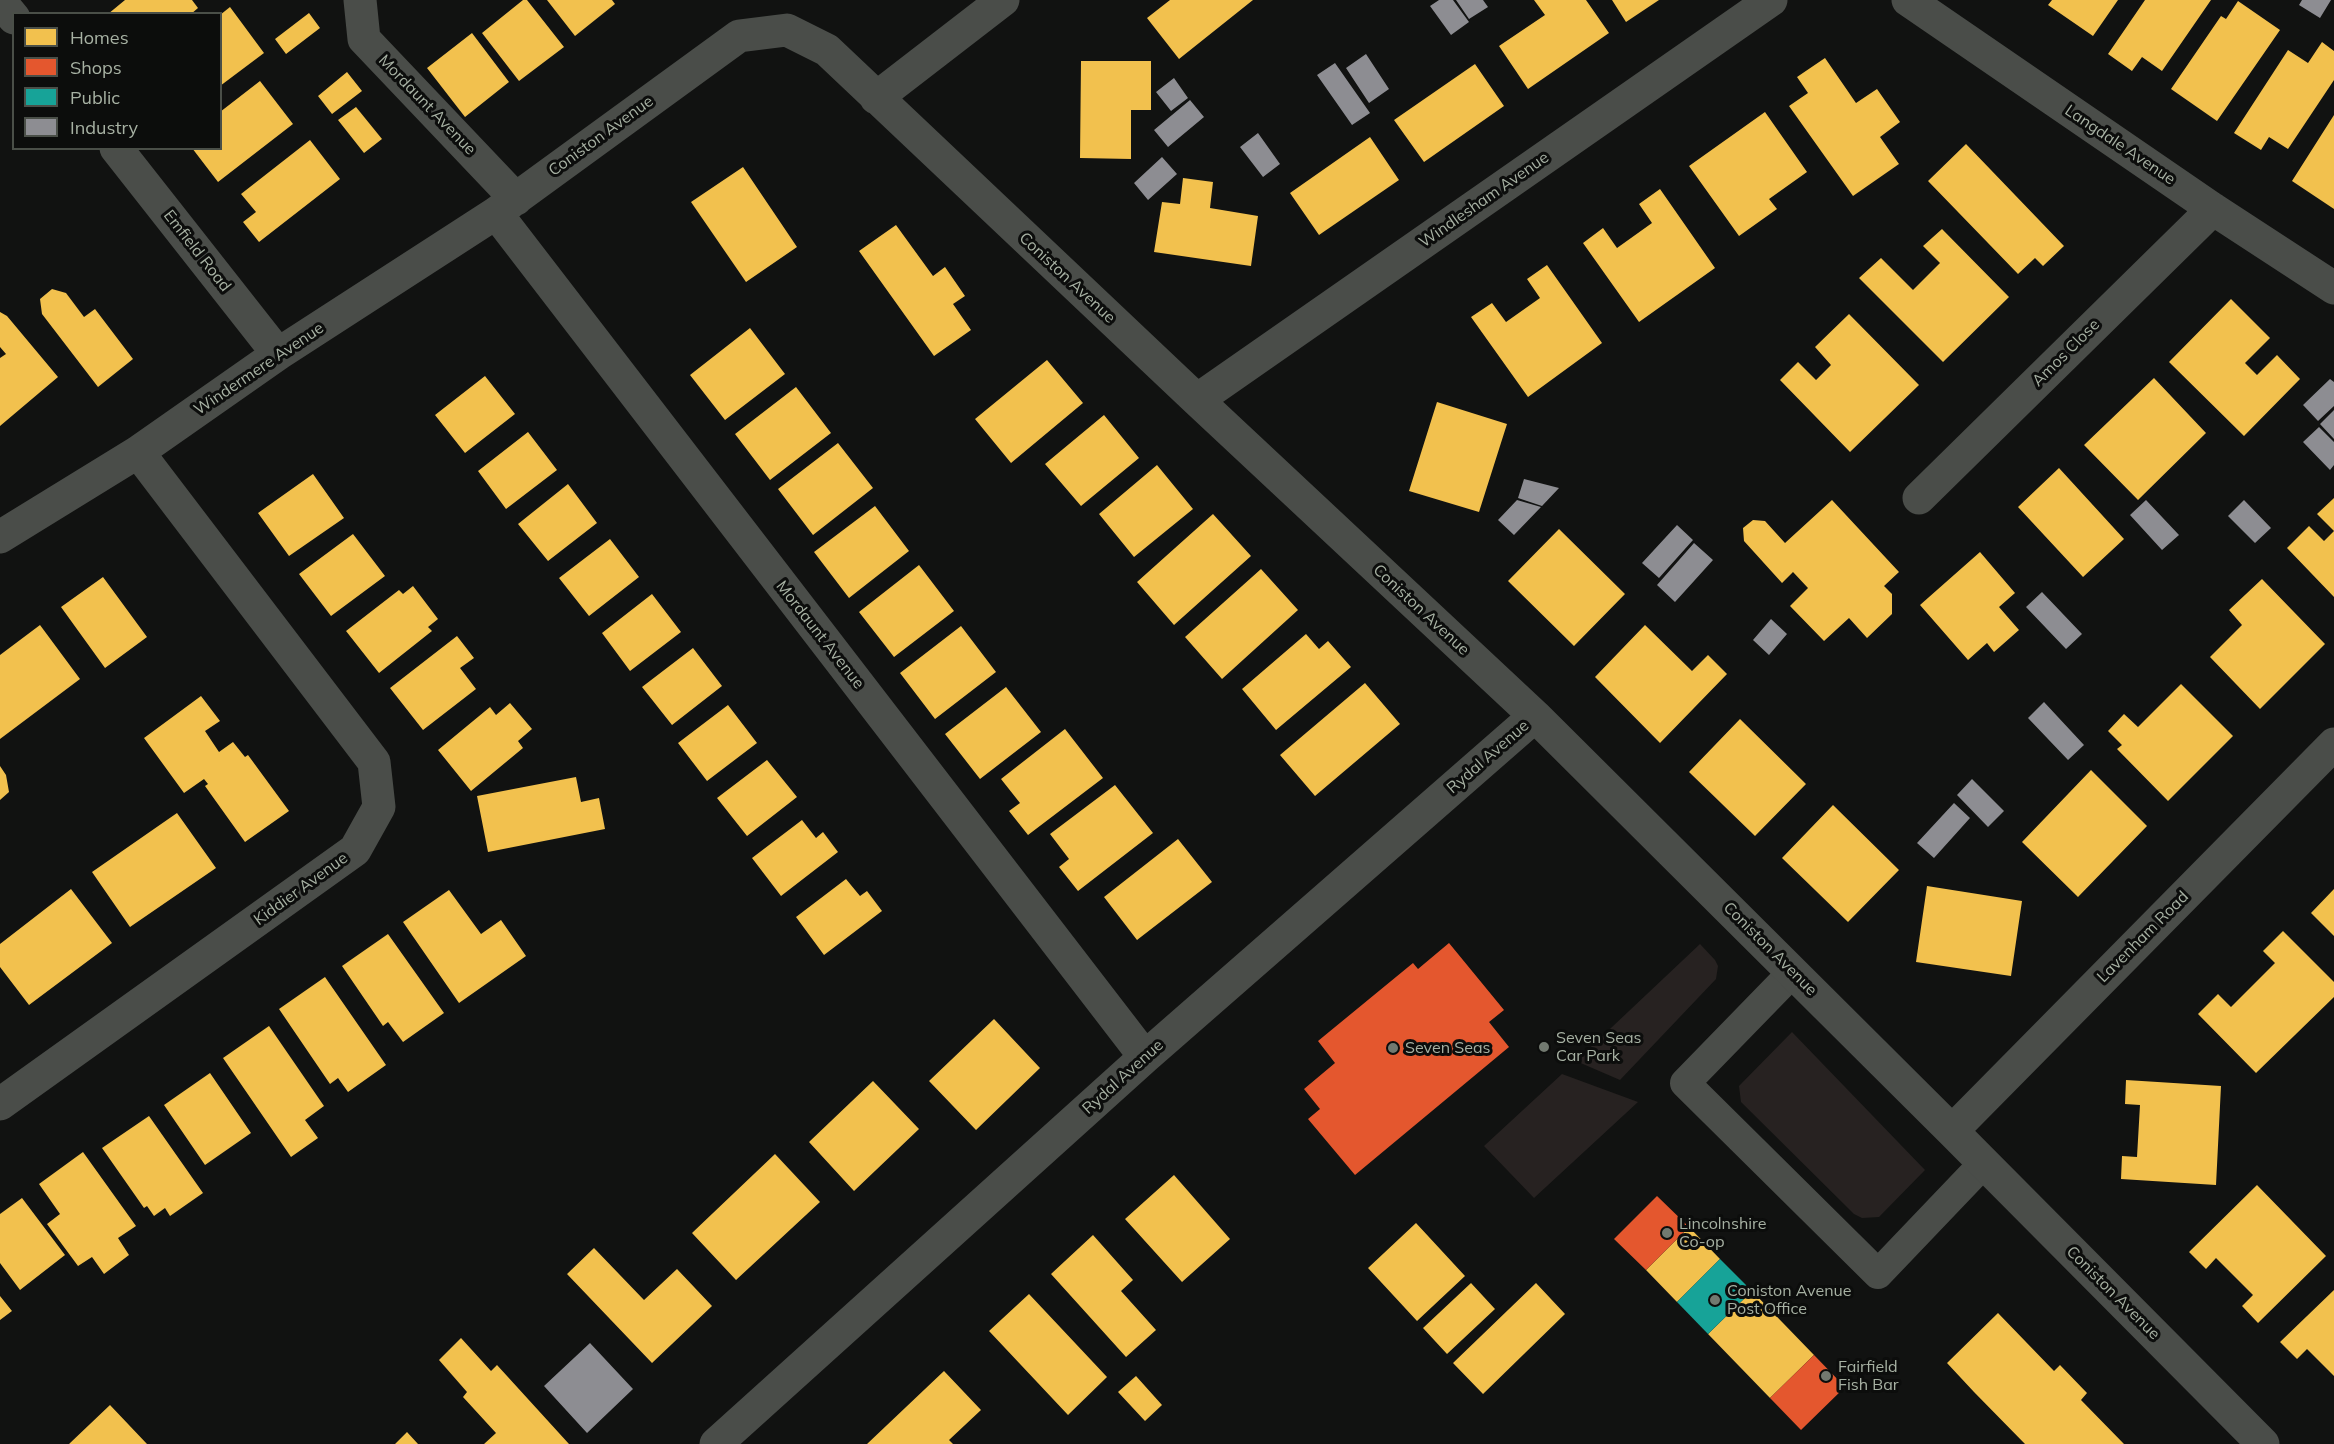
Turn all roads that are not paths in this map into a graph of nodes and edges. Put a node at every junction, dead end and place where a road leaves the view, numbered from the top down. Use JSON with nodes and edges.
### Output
{"nodes":[{"id":1,"x":360,"y":0,"type":"edge"},
{"id":2,"x":1003,"y":0,"type":"edge"},
{"id":3,"x":1771,"y":0,"type":"edge"},
{"id":4,"x":1908,"y":0,"type":"edge"},
{"id":5,"x":0,"y":1,"type":"edge"},
{"id":6,"x":12,"y":16,"type":"edge"},
{"id":7,"x":876,"y":98,"type":"junction"},
{"id":8,"x":118,"y":150,"type":"edge"},
{"id":9,"x":506,"y":206,"type":"junction"},
{"id":10,"x":2213,"y":208,"type":"junction"},
{"id":11,"x":2334,"y":288,"type":"edge"},
{"id":12,"x":278,"y":354,"type":"junction"},
{"id":13,"x":1197,"y":400,"type":"junction"},
{"id":14,"x":138,"y":452,"type":"junction"},
{"id":15,"x":1919,"y":498,"type":"dead end"},
{"id":16,"x":0,"y":537,"type":"edge"},
{"id":17,"x":1535,"y":716,"type":"junction"},
{"id":18,"x":2334,"y":744,"type":"edge"},
{"id":19,"x":1793,"y":972,"type":"junction"},
{"id":20,"x":1145,"y":1057,"type":"junction"},
{"id":21,"x":0,"y":1104,"type":"edge"},
{"id":22,"x":1952,"y":1131,"type":"junction"},
{"id":23,"x":1984,"y":1163,"type":"junction"},
{"id":24,"x":2256,"y":1442,"type":"edge"},
{"id":25,"x":716,"y":1444,"type":"edge"}],
"edges":[{"from":1,"to":9,"type":"street","name":"Mordaunt Avenue"},
{"from":2,"to":7,"type":"street"},
{"from":3,"to":13,"type":"street","name":"Windlesham Avenue"},
{"from":4,"to":10,"type":"street","name":"Langdale Avenue"},
{"from":5,"to":6,"type":"street"},
{"from":7,"to":9,"type":"street","name":"Coniston Avenue"},
{"from":7,"to":13,"type":"street","name":"Coniston Avenue"},
{"from":8,"to":12,"type":"street","name":"Emfield Road"},
{"from":9,"to":12,"type":"street","name":"Windermere Avenue"},
{"from":9,"to":20,"type":"street","name":"Mordaunt Avenue"},
{"from":10,"to":11,"type":"street","name":"Langdale Avenue"},
{"from":10,"to":15,"type":"street","name":"Amos Close"},
{"from":12,"to":14,"type":"street","name":"Windermere Avenue"},
{"from":13,"to":17,"type":"street","name":"Coniston Avenue"},
{"from":14,"to":16,"type":"street","name":"Windermere Avenue"},
{"from":14,"to":21,"type":"street","name":"Kiddier Avenue"},
{"from":17,"to":19,"type":"street","name":"Coniston Avenue"},
{"from":17,"to":20,"type":"street","name":"Rydal Avenue"},
{"from":18,"to":22,"type":"street","name":"Lavenham Road"},
{"from":19,"to":22,"type":"street","name":"Coniston Avenue"},
{"from":19,"to":23,"type":"lane"},
{"from":20,"to":25,"type":"street","name":"Rydal Avenue"},
{"from":22,"to":23,"type":"street","name":"Coniston Avenue"},
{"from":23,"to":24,"type":"street","name":"Coniston Avenue"}]}
